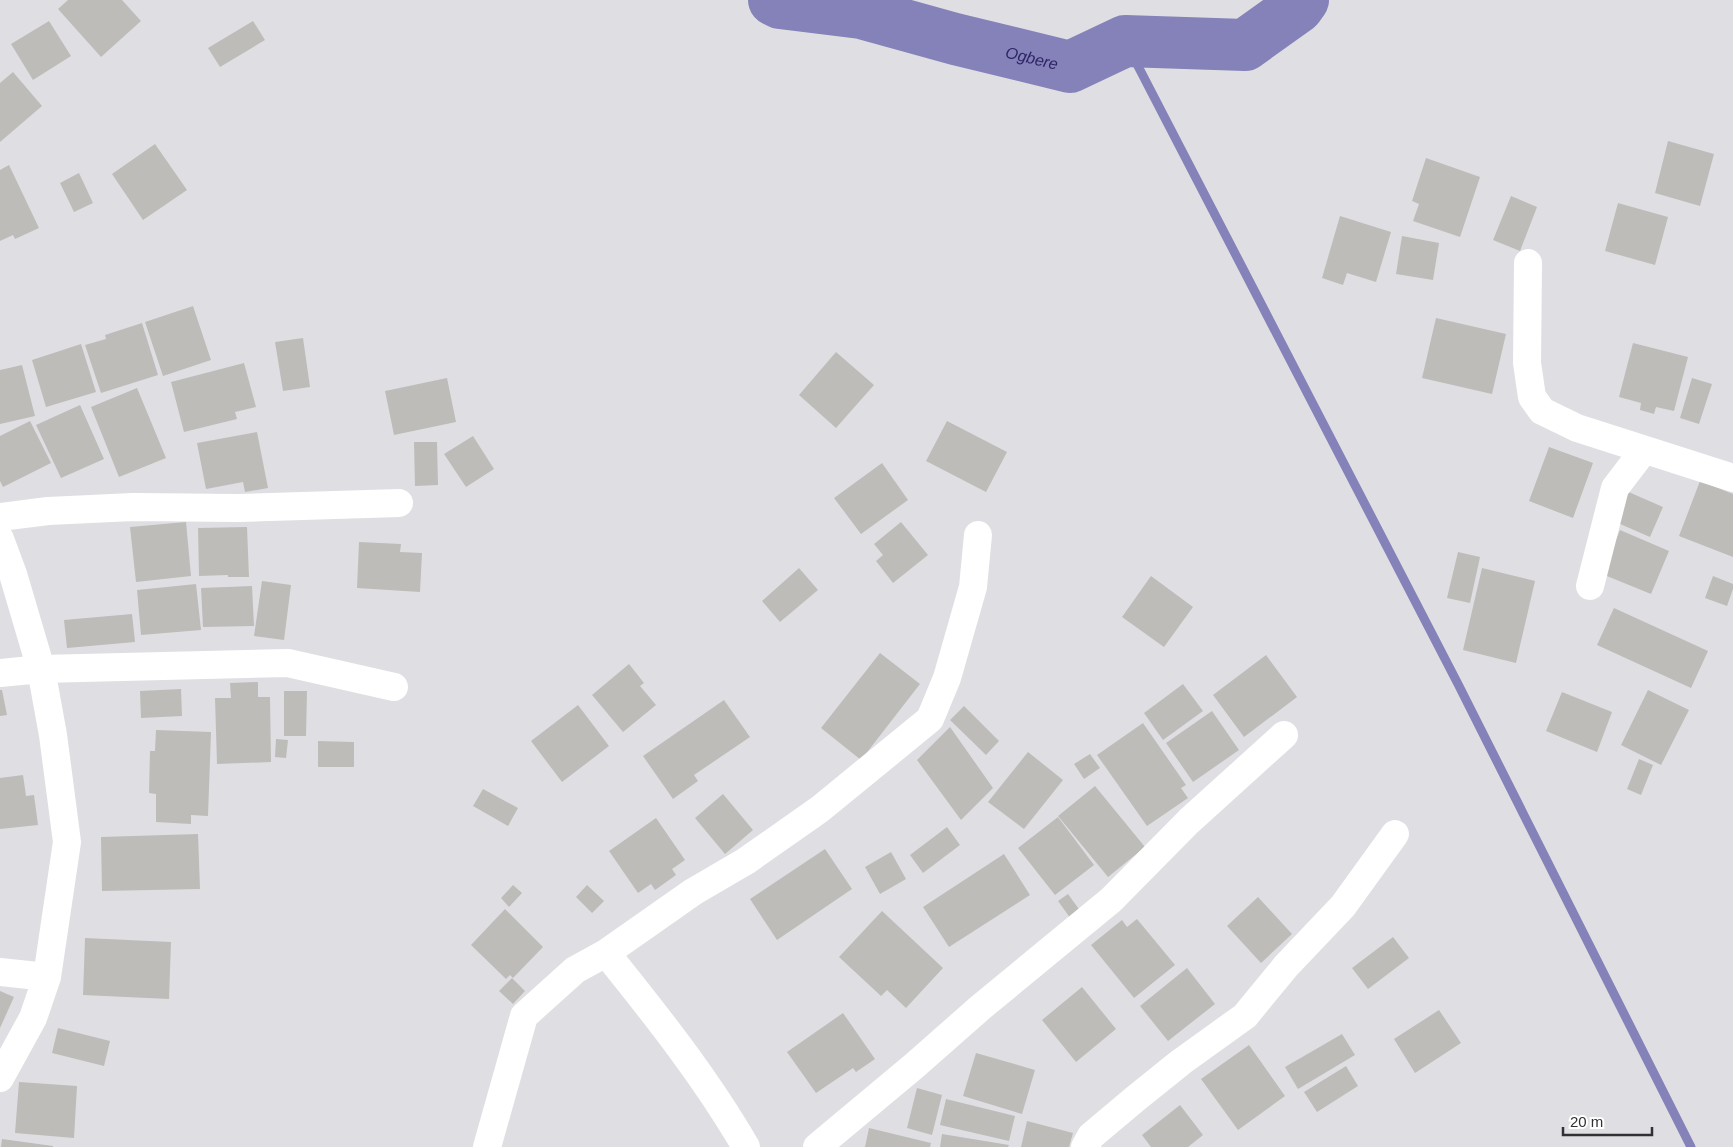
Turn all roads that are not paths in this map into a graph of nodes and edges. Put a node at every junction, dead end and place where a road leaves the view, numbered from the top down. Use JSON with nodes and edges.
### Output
{"nodes":[{"id":1,"x":1528,"y":263,"type":"dead end"},
{"id":2,"x":1644,"y":450,"type":"junction"},
{"id":3,"x":1733,"y":478,"type":"edge"},
{"id":4,"x":400,"y":503,"type":"dead end"},
{"id":5,"x":0,"y":517,"type":"edge"},
{"id":6,"x":978,"y":535,"type":"dead end"},
{"id":7,"x":0,"y":538,"type":"edge"},
{"id":8,"x":1590,"y":586,"type":"dead end"},
{"id":9,"x":41,"y":669,"type":"junction"},
{"id":10,"x":0,"y":674,"type":"edge"},
{"id":11,"x":394,"y":688,"type":"dead end"},
{"id":12,"x":1284,"y":734,"type":"dead end"},
{"id":13,"x":1396,"y":834,"type":"dead end"},
{"id":14,"x":606,"y":953,"type":"junction"},
{"id":15,"x":0,"y":972,"type":"edge"},
{"id":16,"x":47,"y":978,"type":"junction"},
{"id":17,"x":0,"y":1078,"type":"edge"},
{"id":18,"x":487,"y":1147,"type":"edge"},
{"id":19,"x":746,"y":1147,"type":"edge"},
{"id":20,"x":817,"y":1147,"type":"edge"},
{"id":21,"x":1085,"y":1147,"type":"edge"}],
"edges":[{"from":1,"to":2,"type":"street"},
{"from":2,"to":3,"type":"street"},
{"from":2,"to":8,"type":"street"},
{"from":4,"to":5,"type":"street"},
{"from":6,"to":14,"type":"street"},
{"from":7,"to":9,"type":"street"},
{"from":9,"to":10,"type":"street"},
{"from":9,"to":11,"type":"street"},
{"from":9,"to":16,"type":"street"},
{"from":12,"to":20,"type":"street"},
{"from":13,"to":21,"type":"street"},
{"from":14,"to":18,"type":"street"},
{"from":14,"to":19,"type":"street"},
{"from":15,"to":16,"type":"street"},
{"from":16,"to":17,"type":"street"}]}
